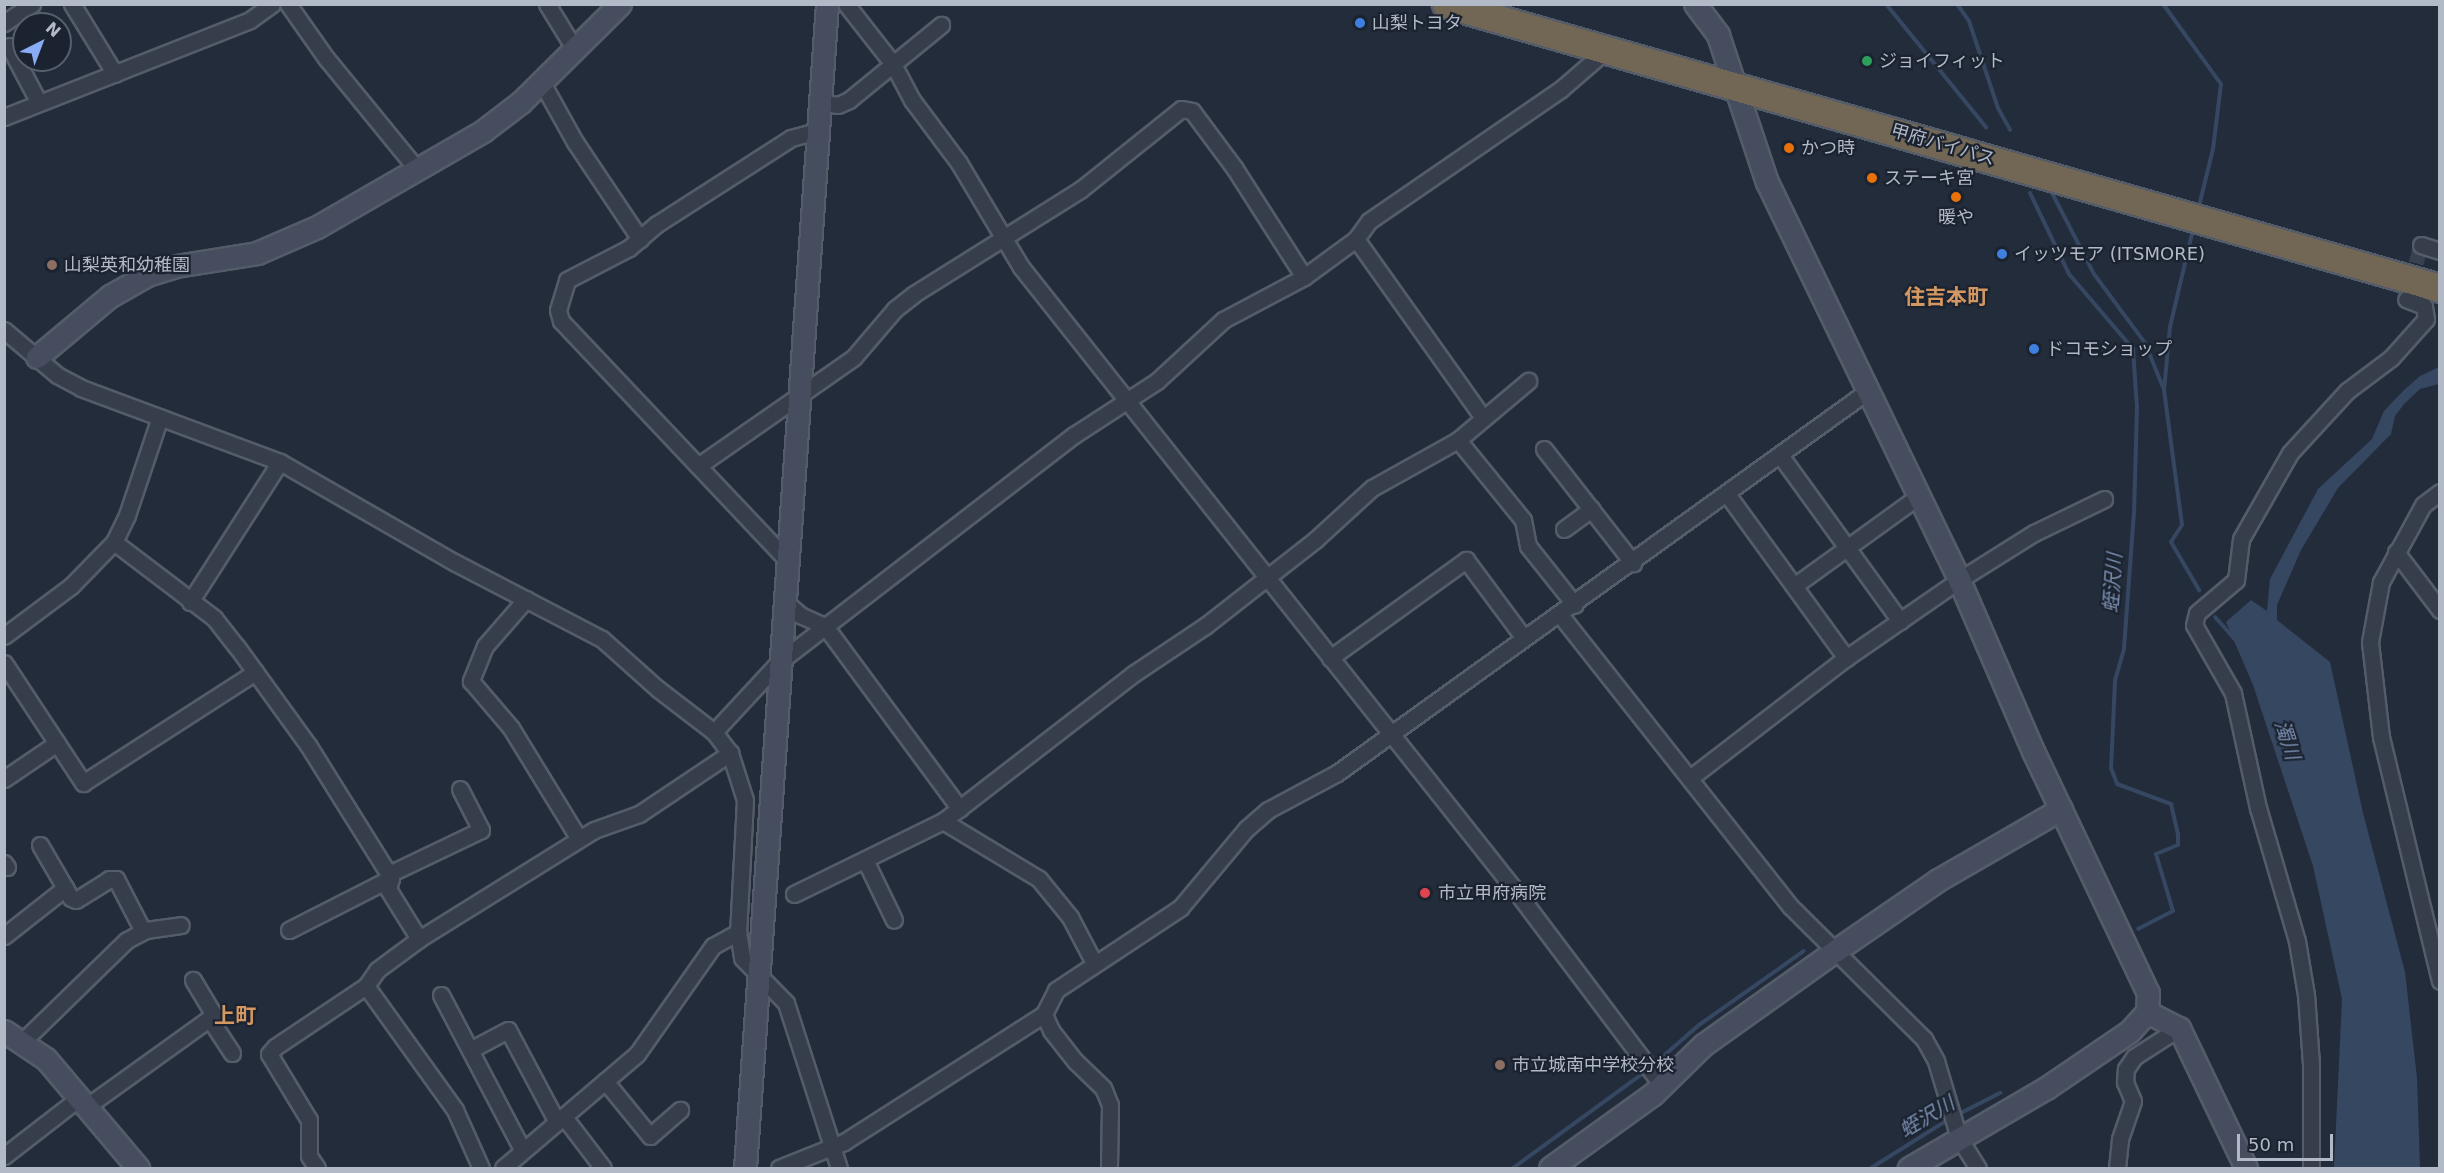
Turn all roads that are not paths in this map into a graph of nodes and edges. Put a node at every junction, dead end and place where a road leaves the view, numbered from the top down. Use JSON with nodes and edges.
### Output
{"nodes":[{"id":1,"x":32,"y":4,"type":"edge"},
{"id":2,"x":72,"y":4,"type":"edge"},
{"id":3,"x":272,"y":4,"type":"edge"},
{"id":4,"x":288,"y":4,"type":"edge"},
{"id":5,"x":547,"y":4,"type":"edge"},
{"id":6,"x":620,"y":4,"type":"edge"},
{"id":7,"x":827,"y":4,"type":"edge"},
{"id":8,"x":846,"y":4,"type":"edge"},
{"id":9,"x":1446,"y":4,"type":"edge"},
{"id":10,"x":1511,"y":4,"type":"edge"},
{"id":11,"x":1695,"y":4,"type":"edge"},
{"id":12,"x":4,"y":23,"type":"edge"},
{"id":13,"x":941,"y":25,"type":"dead end"},
{"id":14,"x":9,"y":46,"type":"dead end"},
{"id":15,"x":574,"y":48,"type":"junction"},
{"id":16,"x":1606,"y":50,"type":"junction"},
{"id":17,"x":893,"y":64,"type":"junction"},
{"id":18,"x":115,"y":74,"type":"junction"},
{"id":19,"x":1731,"y":76,"type":"junction"},
{"id":20,"x":542,"y":81,"type":"junction"},
{"id":21,"x":39,"y":103,"type":"junction"},
{"id":22,"x":822,"y":103,"type":"junction"},
{"id":23,"x":4,"y":117,"type":"edge"},
{"id":24,"x":818,"y":131,"type":"junction"},
{"id":25,"x":416,"y":168,"type":"junction"},
{"id":26,"x":2261,"y":227,"type":"junction"},
{"id":27,"x":1007,"y":237,"type":"junction"},
{"id":28,"x":640,"y":238,"type":"junction"},
{"id":29,"x":1356,"y":238,"type":"junction"},
{"id":30,"x":2421,"y":245,"type":"dead end"},
{"id":31,"x":2439,"y":250,"type":"edge"},
{"id":32,"x":2439,"y":270,"type":"edge"},
{"id":33,"x":1304,"y":277,"type":"junction"},
{"id":34,"x":2439,"y":288,"type":"edge"},
{"id":35,"x":2406,"y":299,"type":"dead end"},
{"id":36,"x":4,"y":330,"type":"edge"},
{"id":37,"x":37,"y":357,"type":"junction"},
{"id":38,"x":1528,"y":381,"type":"dead end"},
{"id":39,"x":1869,"y":390,"type":"junction"},
{"id":40,"x":800,"y":398,"type":"junction"},
{"id":41,"x":1130,"y":400,"type":"junction"},
{"id":42,"x":160,"y":417,"type":"junction"},
{"id":43,"x":1483,"y":418,"type":"junction"},
{"id":44,"x":1458,"y":440,"type":"junction"},
{"id":45,"x":1544,"y":449,"type":"dead end"},
{"id":46,"x":1780,"y":455,"type":"junction"},
{"id":47,"x":280,"y":462,"type":"junction"},
{"id":48,"x":698,"y":466,"type":"junction"},
{"id":49,"x":2439,"y":492,"type":"edge"},
{"id":50,"x":1727,"y":494,"type":"junction"},
{"id":51,"x":1919,"y":496,"type":"junction"},
{"id":52,"x":2104,"y":499,"type":"dead end"},
{"id":53,"x":1592,"y":509,"type":"junction"},
{"id":54,"x":1564,"y":529,"type":"dead end"},
{"id":55,"x":114,"y":542,"type":"junction"},
{"id":56,"x":1847,"y":548,"type":"junction"},
{"id":57,"x":2396,"y":552,"type":"junction"},
{"id":58,"x":787,"y":560,"type":"junction"},
{"id":59,"x":1633,"y":563,"type":"junction"},
{"id":60,"x":1266,"y":577,"type":"junction"},
{"id":61,"x":1959,"y":580,"type":"junction"},
{"id":62,"x":1794,"y":586,"type":"junction"},
{"id":63,"x":526,"y":599,"type":"junction"},
{"id":64,"x":784,"y":601,"type":"junction"},
{"id":65,"x":190,"y":602,"type":"junction"},
{"id":66,"x":1575,"y":605,"type":"junction"},
{"id":67,"x":2439,"y":610,"type":"edge"},
{"id":68,"x":1561,"y":616,"type":"junction"},
{"id":69,"x":1900,"y":621,"type":"junction"},
{"id":70,"x":825,"y":626,"type":"junction"},
{"id":71,"x":4,"y":636,"type":"edge"},
{"id":72,"x":1524,"y":638,"type":"junction"},
{"id":73,"x":1330,"y":658,"type":"junction"},
{"id":74,"x":1846,"y":658,"type":"junction"},
{"id":75,"x":779,"y":662,"type":"junction"},
{"id":76,"x":4,"y":663,"type":"edge"},
{"id":77,"x":255,"y":672,"type":"junction"},
{"id":78,"x":714,"y":732,"type":"junction"},
{"id":79,"x":1391,"y":735,"type":"junction"},
{"id":80,"x":57,"y":743,"type":"junction"},
{"id":81,"x":730,"y":753,"type":"junction"},
{"id":82,"x":1690,"y":778,"type":"junction"},
{"id":83,"x":4,"y":779,"type":"edge"},
{"id":84,"x":460,"y":789,"type":"dead end"},
{"id":85,"x":960,"y":809,"type":"junction"},
{"id":86,"x":2061,"y":809,"type":"junction"},
{"id":87,"x":943,"y":821,"type":"junction"},
{"id":88,"x":579,"y":839,"type":"junction"},
{"id":89,"x":40,"y":845,"type":"dead end"},
{"id":90,"x":866,"y":862,"type":"junction"},
{"id":91,"x":390,"y":876,"type":"junction"},
{"id":92,"x":65,"y":888,"type":"junction"},
{"id":93,"x":794,"y":894,"type":"dead end"},
{"id":94,"x":894,"y":920,"type":"dead end"},
{"id":95,"x":181,"y":925,"type":"dead end"},
{"id":96,"x":289,"y":930,"type":"dead end"},
{"id":97,"x":143,"y":931,"type":"junction"},
{"id":98,"x":738,"y":932,"type":"junction"},
{"id":99,"x":4,"y":936,"type":"edge"},
{"id":100,"x":419,"y":939,"type":"junction"},
{"id":101,"x":1835,"y":951,"type":"junction"},
{"id":102,"x":1094,"y":963,"type":"junction"},
{"id":103,"x":759,"y":979,"type":"junction"},
{"id":104,"x":193,"y":980,"type":"dead end"},
{"id":105,"x":2439,"y":981,"type":"edge"},
{"id":106,"x":366,"y":986,"type":"junction"},
{"id":107,"x":441,"y":995,"type":"dead end"},
{"id":108,"x":2147,"y":1012,"type":"junction"},
{"id":109,"x":1044,"y":1014,"type":"junction"},
{"id":110,"x":209,"y":1018,"type":"junction"},
{"id":111,"x":2179,"y":1028,"type":"junction"},
{"id":112,"x":12,"y":1040,"type":"edge"},
{"id":113,"x":470,"y":1050,"type":"junction"},
{"id":114,"x":232,"y":1053,"type":"dead end"},
{"id":115,"x":605,"y":1081,"type":"junction"},
{"id":116,"x":1660,"y":1082,"type":"junction"},
{"id":117,"x":83,"y":1102,"type":"junction"},
{"id":118,"x":680,"y":1110,"type":"dead end"},
{"id":119,"x":560,"y":1120,"type":"junction"},
{"id":120,"x":1957,"y":1132,"type":"junction"},
{"id":121,"x":832,"y":1145,"type":"junction"},
{"id":122,"x":4,"y":1156,"type":"edge"},
{"id":123,"x":521,"y":1159,"type":"edge"},
{"id":124,"x":138,"y":1168,"type":"edge"},
{"id":125,"x":317,"y":1168,"type":"edge"},
{"id":126,"x":481,"y":1168,"type":"edge"},
{"id":127,"x":503,"y":1168,"type":"edge"},
{"id":128,"x":603,"y":1168,"type":"edge"},
{"id":129,"x":745,"y":1168,"type":"edge"},
{"id":130,"x":779,"y":1168,"type":"edge"},
{"id":131,"x":839,"y":1168,"type":"edge"},
{"id":132,"x":1109,"y":1168,"type":"edge"},
{"id":133,"x":1550,"y":1168,"type":"edge"},
{"id":134,"x":1909,"y":1168,"type":"edge"},
{"id":135,"x":1978,"y":1168,"type":"edge"},
{"id":136,"x":2116,"y":1168,"type":"edge"},
{"id":137,"x":2246,"y":1168,"type":"edge"},
{"id":138,"x":2311,"y":1168,"type":"edge"}],
"edges":[{"from":1,"to":12,"type":"street"},
{"from":2,"to":18,"type":"street"},
{"from":3,"to":18,"type":"street"},
{"from":4,"to":25,"type":"street"},
{"from":5,"to":15,"type":"street"},
{"from":6,"to":15,"type":"street"},
{"from":7,"to":22,"type":"street"},
{"from":8,"to":17,"type":"street"},
{"from":9,"to":16,"type":"highway","name":"甲府バイパス"},
{"from":10,"to":19,"type":"highway","name":"甲府バイパス"},
{"from":11,"to":19,"type":"street"},
{"from":13,"to":17,"type":"street"},
{"from":14,"to":21,"type":"street"},
{"from":15,"to":20,"type":"street"},
{"from":16,"to":19,"type":"highway","name":"甲府バイパス"},
{"from":16,"to":29,"type":"street"},
{"from":17,"to":22,"type":"street"},
{"from":17,"to":27,"type":"street"},
{"from":18,"to":21,"type":"street"},
{"from":19,"to":26,"type":"highway","name":"甲府バイパス"},
{"from":19,"to":39,"type":"street"},
{"from":20,"to":25,"type":"street"},
{"from":20,"to":28,"type":"street"},
{"from":21,"to":23,"type":"street"},
{"from":22,"to":24,"type":"street"},
{"from":24,"to":28,"type":"street"},
{"from":24,"to":40,"type":"street"},
{"from":25,"to":37,"type":"street"},
{"from":26,"to":32,"type":"highway","name":"甲府バイパス"},
{"from":26,"to":34,"type":"highway","name":"甲府バイパス"},
{"from":27,"to":33,"type":"street"},
{"from":27,"to":40,"type":"street"},
{"from":27,"to":41,"type":"street"},
{"from":28,"to":48,"type":"street"},
{"from":29,"to":33,"type":"street"},
{"from":29,"to":43,"type":"street"},
{"from":30,"to":31,"type":"street"},
{"from":33,"to":41,"type":"street"},
{"from":35,"to":138,"type":"street"},
{"from":36,"to":37,"type":"street"},
{"from":37,"to":42,"type":"street"},
{"from":38,"to":43,"type":"street"},
{"from":39,"to":46,"type":"street"},
{"from":39,"to":51,"type":"street"},
{"from":40,"to":48,"type":"street"},
{"from":40,"to":58,"type":"street"},
{"from":41,"to":60,"type":"street"},
{"from":41,"to":70,"type":"street"},
{"from":42,"to":47,"type":"street"},
{"from":42,"to":55,"type":"street"},
{"from":43,"to":44,"type":"street"},
{"from":44,"to":60,"type":"street"},
{"from":44,"to":66,"type":"street"},
{"from":45,"to":53,"type":"street"},
{"from":46,"to":50,"type":"street"},
{"from":46,"to":56,"type":"street"},
{"from":47,"to":63,"type":"street"},
{"from":47,"to":65,"type":"street"},
{"from":48,"to":58,"type":"street"},
{"from":49,"to":57,"type":"street"},
{"from":50,"to":59,"type":"street"},
{"from":50,"to":62,"type":"street"},
{"from":51,"to":56,"type":"street"},
{"from":51,"to":61,"type":"street"},
{"from":52,"to":61,"type":"street"},
{"from":53,"to":54,"type":"street"},
{"from":53,"to":59,"type":"street"},
{"from":55,"to":65,"type":"street"},
{"from":55,"to":71,"type":"street"},
{"from":56,"to":62,"type":"street"},
{"from":56,"to":69,"type":"street"},
{"from":57,"to":67,"type":"street"},
{"from":57,"to":105,"type":"street"},
{"from":58,"to":64,"type":"street"},
{"from":59,"to":66,"type":"street"},
{"from":60,"to":73,"type":"street"},
{"from":60,"to":85,"type":"street"},
{"from":61,"to":69,"type":"street"},
{"from":61,"to":86,"type":"street"},
{"from":62,"to":74,"type":"street"},
{"from":63,"to":78,"type":"street"},
{"from":63,"to":88,"type":"street"},
{"from":64,"to":70,"type":"street"},
{"from":64,"to":75,"type":"street"},
{"from":65,"to":77,"type":"street"},
{"from":66,"to":68,"type":"street"},
{"from":68,"to":72,"type":"street"},
{"from":68,"to":82,"type":"street"},
{"from":69,"to":74,"type":"street"},
{"from":70,"to":75,"type":"street"},
{"from":70,"to":85,"type":"street"},
{"from":72,"to":73,"type":"street"},
{"from":72,"to":79,"type":"street"},
{"from":73,"to":79,"type":"street"},
{"from":74,"to":82,"type":"street"},
{"from":75,"to":78,"type":"street"},
{"from":75,"to":103,"type":"street"},
{"from":76,"to":80,"type":"street"},
{"from":77,"to":80,"type":"street"},
{"from":77,"to":91,"type":"street"},
{"from":78,"to":81,"type":"street"},
{"from":79,"to":102,"type":"street"},
{"from":79,"to":116,"type":"street"},
{"from":80,"to":83,"type":"street"},
{"from":81,"to":88,"type":"street"},
{"from":81,"to":98,"type":"street"},
{"from":82,"to":101,"type":"street"},
{"from":84,"to":91,"type":"street"},
{"from":85,"to":87,"type":"street"},
{"from":86,"to":101,"type":"street"},
{"from":86,"to":108,"type":"street"},
{"from":87,"to":90,"type":"street"},
{"from":87,"to":102,"type":"street"},
{"from":88,"to":100,"type":"street"},
{"from":89,"to":92,"type":"street"},
{"from":90,"to":93,"type":"street"},
{"from":90,"to":94,"type":"street"},
{"from":91,"to":96,"type":"street"},
{"from":91,"to":100,"type":"street"},
{"from":92,"to":97,"type":"street"},
{"from":92,"to":99,"type":"street"},
{"from":95,"to":97,"type":"street"},
{"from":97,"to":112,"type":"street"},
{"from":98,"to":103,"type":"street"},
{"from":98,"to":115,"type":"street"},
{"from":100,"to":106,"type":"street"},
{"from":101,"to":116,"type":"street"},
{"from":101,"to":120,"type":"street"},
{"from":102,"to":109,"type":"street"},
{"from":103,"to":121,"type":"street"},
{"from":103,"to":129,"type":"street"},
{"from":104,"to":110,"type":"street"},
{"from":106,"to":125,"type":"street"},
{"from":106,"to":126,"type":"street"},
{"from":107,"to":113,"type":"street"},
{"from":108,"to":111,"type":"street"},
{"from":108,"to":120,"type":"street"},
{"from":109,"to":121,"type":"street"},
{"from":109,"to":132,"type":"street"},
{"from":110,"to":114,"type":"street"},
{"from":110,"to":117,"type":"street"},
{"from":111,"to":136,"type":"street"},
{"from":111,"to":137,"type":"street"},
{"from":112,"to":117,"type":"street"},
{"from":113,"to":119,"type":"street"},
{"from":113,"to":123,"type":"street"},
{"from":115,"to":118,"type":"street"},
{"from":115,"to":119,"type":"street"},
{"from":116,"to":133,"type":"street"},
{"from":117,"to":122,"type":"street"},
{"from":117,"to":124,"type":"street"},
{"from":119,"to":123,"type":"street"},
{"from":119,"to":128,"type":"street"},
{"from":120,"to":134,"type":"street"},
{"from":120,"to":135,"type":"street"},
{"from":121,"to":130,"type":"street"},
{"from":121,"to":131,"type":"street"},
{"from":123,"to":127,"type":"street"}]}
